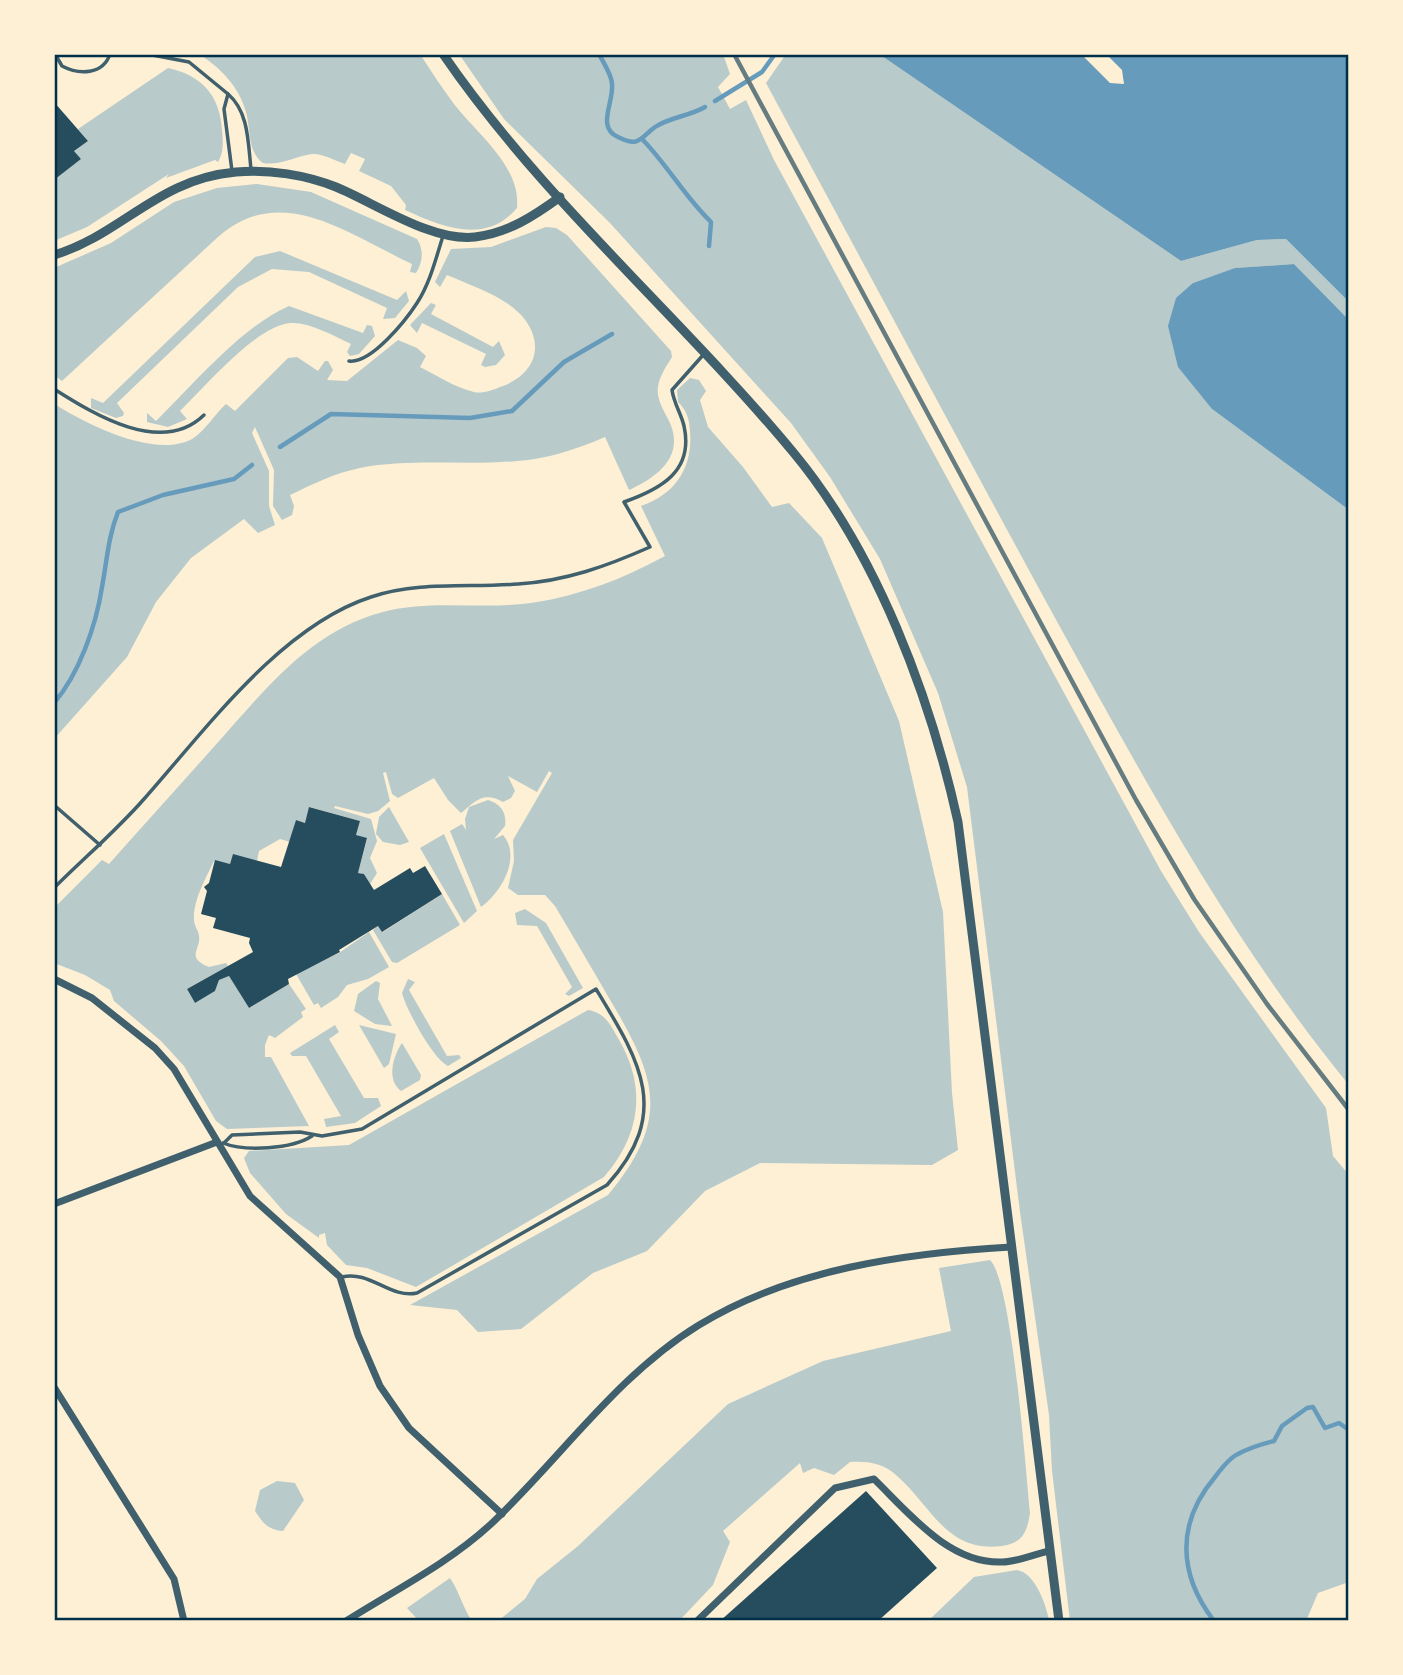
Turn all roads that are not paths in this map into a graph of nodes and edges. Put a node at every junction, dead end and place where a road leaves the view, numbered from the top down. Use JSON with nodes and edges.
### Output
{"nodes":[{"id":1,"x":55,"y":54,"type":"edge"},
{"id":2,"x":110,"y":54,"type":"edge"},
{"id":3,"x":147,"y":54,"type":"edge"},
{"id":4,"x":443,"y":54,"type":"edge"},
{"id":5,"x":228,"y":94,"type":"junction"},
{"id":6,"x":251,"y":171,"type":"junction"},
{"id":7,"x":232,"y":172,"type":"junction"},
{"id":8,"x":560,"y":197,"type":"junction"},
{"id":9,"x":443,"y":234,"type":"junction"},
{"id":10,"x":54,"y":255,"type":"edge"},
{"id":11,"x":704,"y":354,"type":"junction"},
{"id":12,"x":349,"y":361,"type":"dead end"},
{"id":13,"x":54,"y":389,"type":"edge"},
{"id":14,"x":204,"y":415,"type":"dead end"},
{"id":15,"x":54,"y":805,"type":"edge"},
{"id":16,"x":100,"y":845,"type":"junction"},
{"id":17,"x":54,"y":888,"type":"edge"},
{"id":18,"x":54,"y":979,"type":"edge"},
{"id":19,"x":313,"y":1136,"type":"junction"},
{"id":20,"x":220,"y":1142,"type":"junction"},
{"id":21,"x":54,"y":1204,"type":"edge"},
{"id":22,"x":1011,"y":1247,"type":"junction"},
{"id":23,"x":340,"y":1278,"type":"junction"},
{"id":24,"x":54,"y":1387,"type":"edge"},
{"id":25,"x":502,"y":1514,"type":"junction"},
{"id":26,"x":1049,"y":1551,"type":"junction"},
{"id":27,"x":184,"y":1621,"type":"edge"},
{"id":28,"x":346,"y":1621,"type":"edge"},
{"id":29,"x":697,"y":1621,"type":"edge"},
{"id":30,"x":1059,"y":1621,"type":"edge"}],
"edges":[{"from":1,"to":2,"type":"lane"},
{"from":3,"to":5,"type":"lane"},
{"from":4,"to":8,"type":"street"},
{"from":5,"to":6,"type":"lane"},
{"from":5,"to":7,"type":"lane"},
{"from":6,"to":7,"type":"street"},
{"from":6,"to":9,"type":"street"},
{"from":7,"to":10,"type":"street"},
{"from":8,"to":9,"type":"street"},
{"from":8,"to":11,"type":"street"},
{"from":9,"to":12,"type":"lane"},
{"from":11,"to":16,"type":"lane"},
{"from":11,"to":22,"type":"street"},
{"from":13,"to":14,"type":"lane"},
{"from":15,"to":16,"type":"lane"},
{"from":16,"to":17,"type":"lane"},
{"from":18,"to":20,"type":"street"},
{"from":19,"to":20,"type":"lane"},
{"from":19,"to":20,"type":"lane"},
{"from":19,"to":23,"type":"lane"},
{"from":20,"to":21,"type":"street"},
{"from":20,"to":23,"type":"street"},
{"from":22,"to":25,"type":"street"},
{"from":22,"to":26,"type":"street"},
{"from":23,"to":25,"type":"street"},
{"from":24,"to":27,"type":"street"},
{"from":25,"to":28,"type":"street"},
{"from":26,"to":29,"type":"street"},
{"from":26,"to":30,"type":"street"}]}
